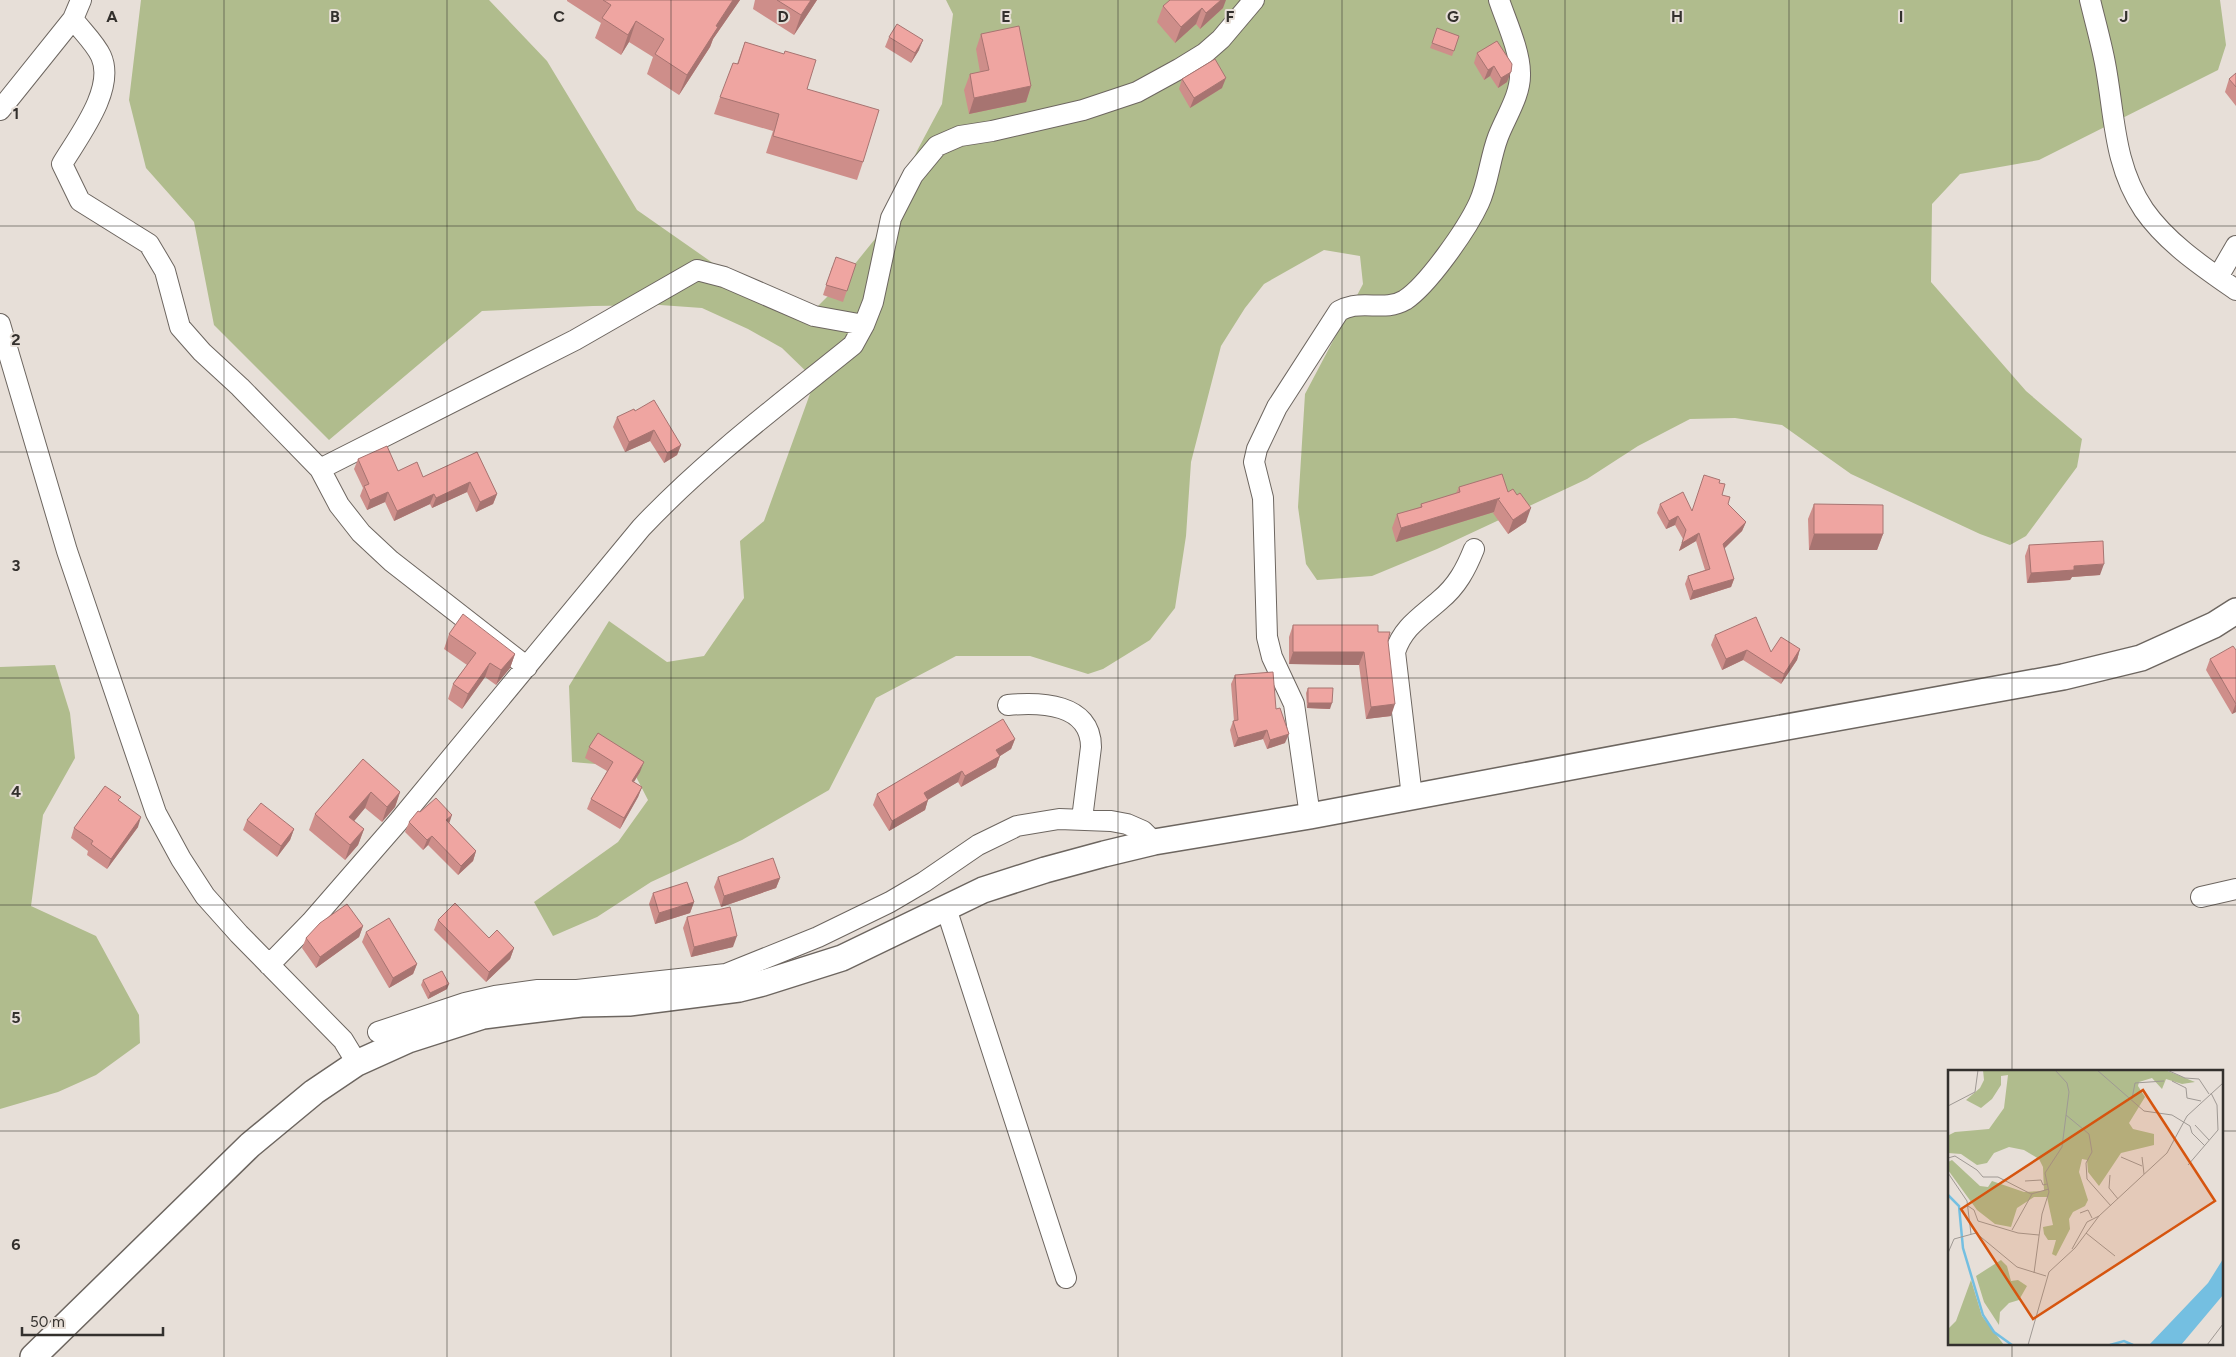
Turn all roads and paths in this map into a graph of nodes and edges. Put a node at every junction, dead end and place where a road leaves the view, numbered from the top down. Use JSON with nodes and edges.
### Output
{"nodes":[{"id":1,"x":81,"y":0,"type":"edge"},
{"id":2,"x":1254,"y":0,"type":"edge"},
{"id":3,"x":1499,"y":0,"type":"edge"},
{"id":4,"x":2090,"y":0,"type":"edge"},
{"id":5,"x":73,"y":19,"type":"junction"},
{"id":6,"x":0,"y":110,"type":"edge"},
{"id":7,"x":2236,"y":246,"type":"edge"},
{"id":8,"x":2218,"y":277,"type":"junction"},
{"id":9,"x":2236,"y":290,"type":"edge"},
{"id":10,"x":0,"y":324,"type":"edge"},
{"id":11,"x":864,"y":326,"type":"junction"},
{"id":12,"x":320,"y":468,"type":"junction"},
{"id":13,"x":1474,"y":549,"type":"dead end"},
{"id":14,"x":2236,"y":611,"type":"edge"},
{"id":15,"x":527,"y":667,"type":"junction"},
{"id":16,"x":1008,"y":705,"type":"dead end"},
{"id":17,"x":1412,"y":797,"type":"junction"},
{"id":18,"x":1310,"y":816,"type":"junction"},
{"id":19,"x":1082,"y":819,"type":"junction"},
{"id":20,"x":1154,"y":842,"type":"junction"},
{"id":21,"x":2236,"y":889,"type":"edge"},
{"id":22,"x":2200,"y":897,"type":"dead end"},
{"id":23,"x":946,"y":908,"type":"junction"},
{"id":24,"x":269,"y":965,"type":"junction"},
{"id":25,"x":378,"y":1032,"type":"dead end"},
{"id":26,"x":357,"y":1063,"type":"junction"},
{"id":27,"x":1066,"y":1278,"type":"dead end"},
{"id":28,"x":32,"y":1357,"type":"edge"}],
"edges":[{"from":1,"to":5,"type":"street"},
{"from":2,"to":11,"type":"street"},
{"from":3,"to":18,"type":"street"},
{"from":4,"to":8,"type":"street"},
{"from":5,"to":6,"type":"street"},
{"from":5,"to":12,"type":"street"},
{"from":7,"to":8,"type":"street"},
{"from":8,"to":9,"type":"street"},
{"from":10,"to":24,"type":"street"},
{"from":11,"to":12,"type":"street"},
{"from":11,"to":15,"type":"street"},
{"from":12,"to":15,"type":"street"},
{"from":13,"to":17,"type":"street"},
{"from":14,"to":17,"type":"street"},
{"from":15,"to":24,"type":"street"},
{"from":16,"to":19,"type":"street"},
{"from":17,"to":18,"type":"street"},
{"from":18,"to":20,"type":"street"},
{"from":19,"to":20,"type":"street"},
{"from":19,"to":25,"type":"street"},
{"from":20,"to":23,"type":"street"},
{"from":21,"to":22,"type":"street"},
{"from":23,"to":26,"type":"street"},
{"from":23,"to":27,"type":"street"},
{"from":24,"to":26,"type":"street"},
{"from":26,"to":28,"type":"street"}]}
